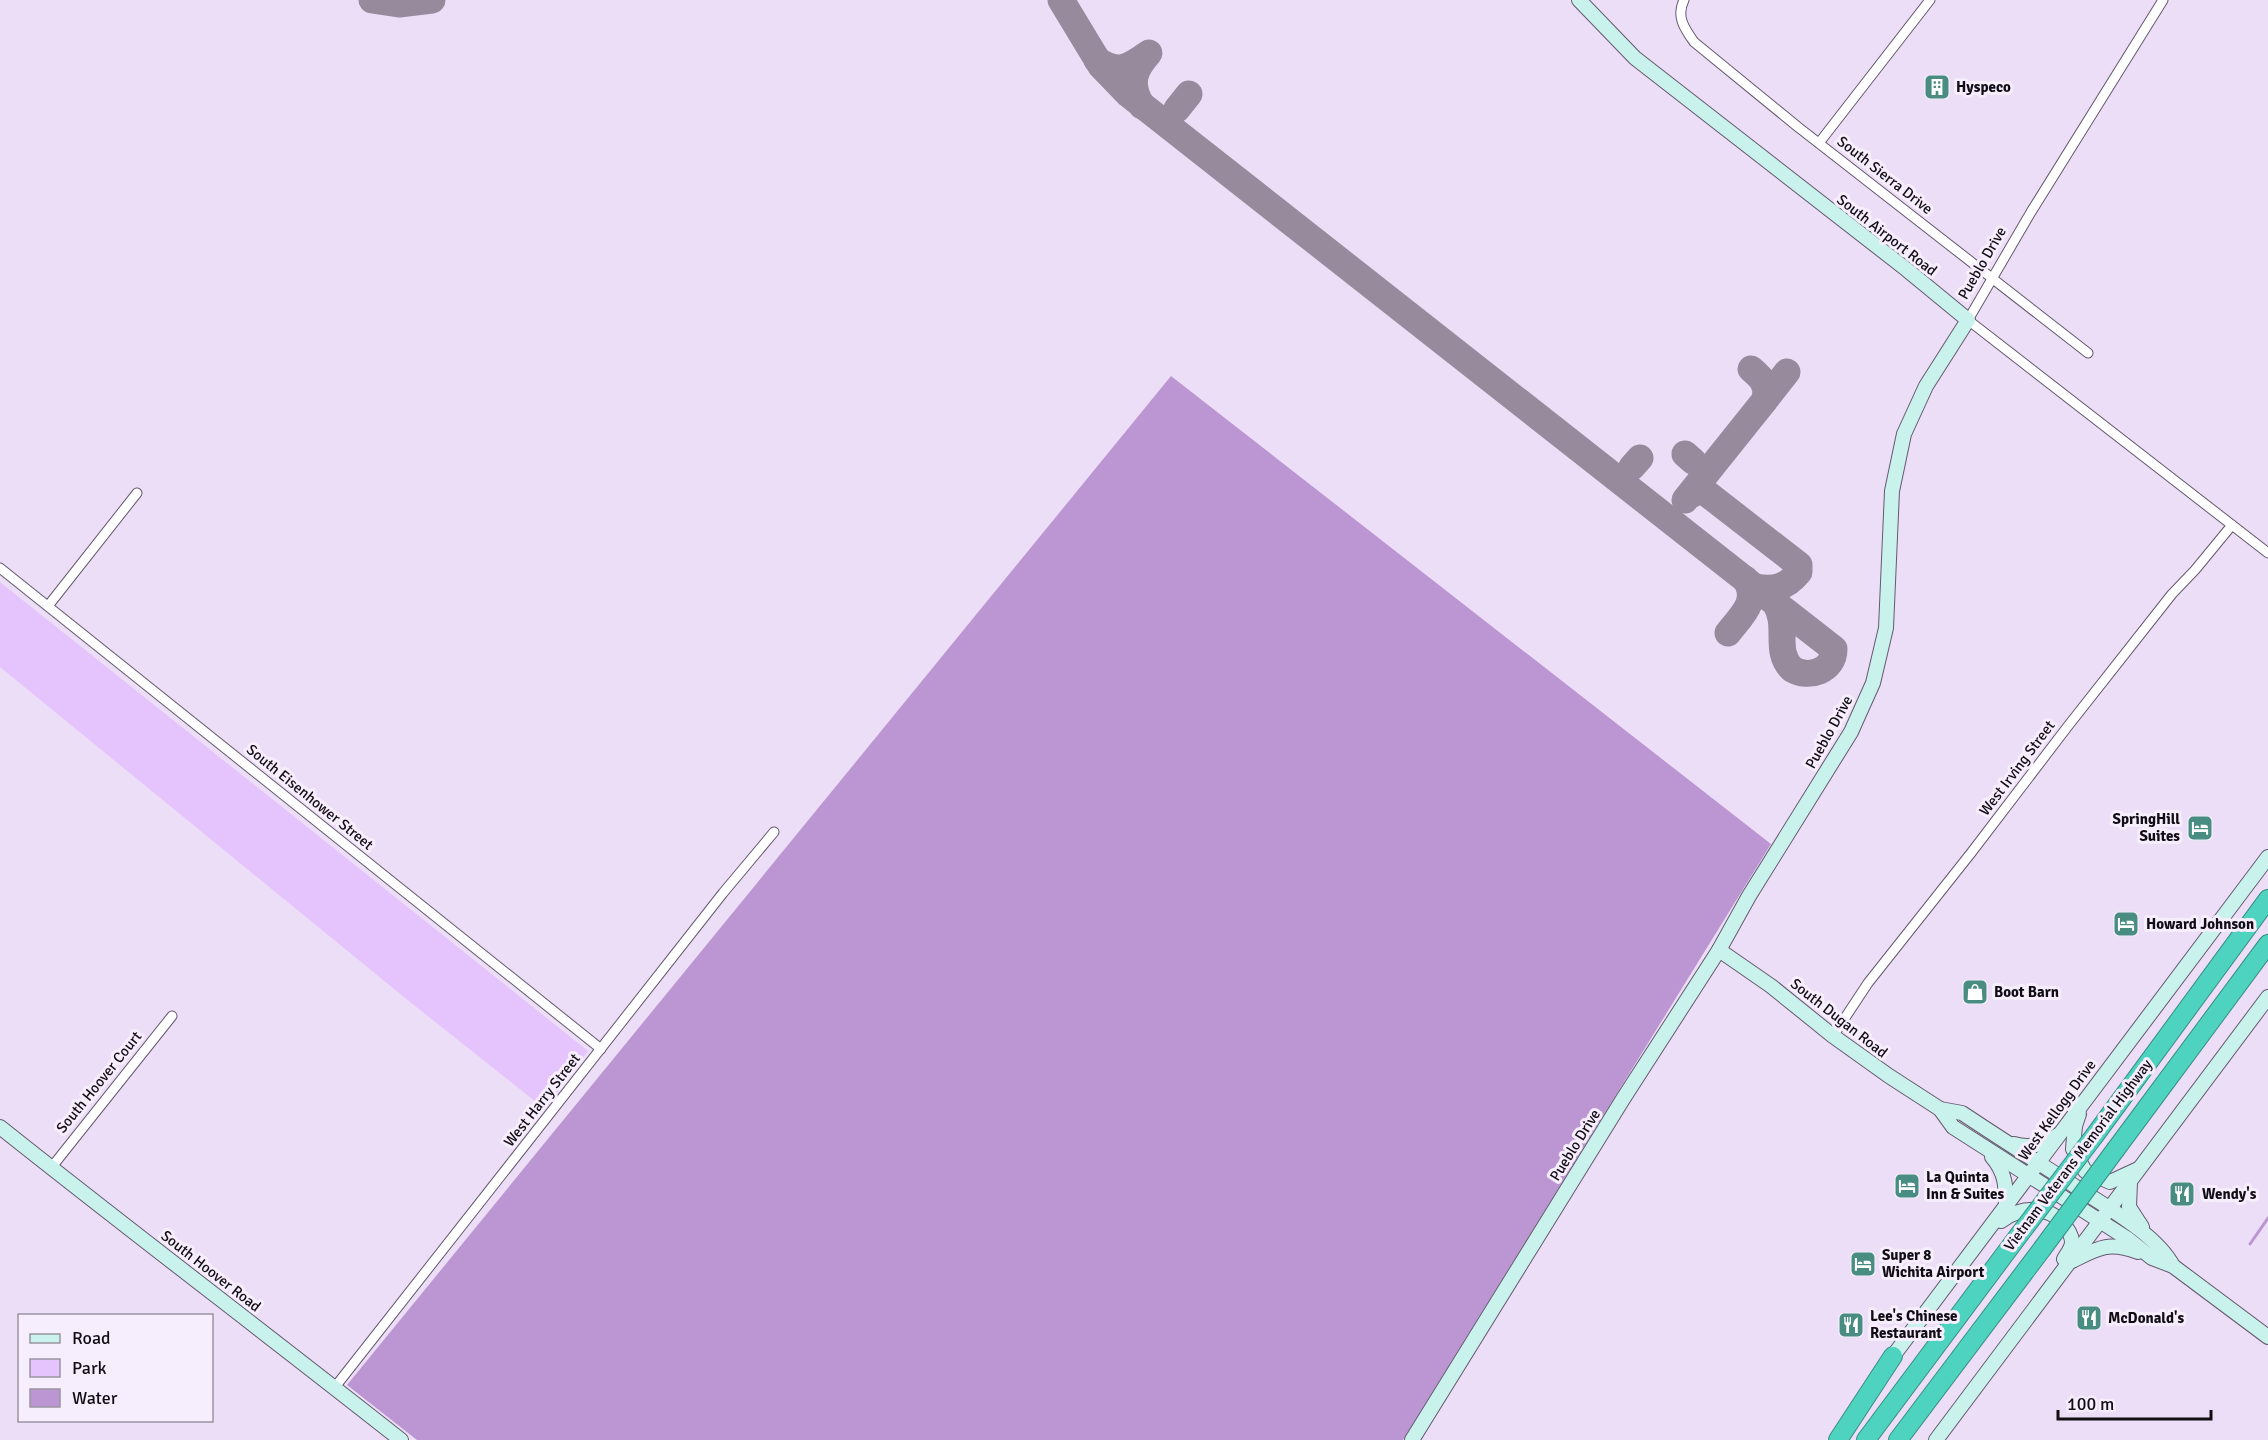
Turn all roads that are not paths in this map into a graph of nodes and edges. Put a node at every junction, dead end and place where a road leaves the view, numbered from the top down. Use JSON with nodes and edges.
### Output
{"nodes":[{"id":1,"x":1579,"y":0,"type":"edge"},
{"id":2,"x":1930,"y":0,"type":"edge"},
{"id":3,"x":2163,"y":0,"type":"edge"},
{"id":4,"x":1682,"y":5,"type":"edge"},
{"id":5,"x":1819,"y":142,"type":"junction"},
{"id":6,"x":1991,"y":278,"type":"junction"},
{"id":7,"x":1968,"y":320,"type":"junction"},
{"id":8,"x":2088,"y":353,"type":"dead end"},
{"id":9,"x":137,"y":493,"type":"dead end"},
{"id":10,"x":2232,"y":525,"type":"junction"},
{"id":11,"x":2268,"y":553,"type":"edge"},
{"id":12,"x":0,"y":568,"type":"edge"},
{"id":13,"x":48,"y":606,"type":"junction"},
{"id":14,"x":774,"y":832,"type":"dead end"},
{"id":15,"x":2268,"y":857,"type":"edge"},
{"id":16,"x":2268,"y":899,"type":"edge"},
{"id":17,"x":2268,"y":944,"type":"edge"},
{"id":18,"x":1719,"y":950,"type":"junction"},
{"id":19,"x":2268,"y":997,"type":"edge"},
{"id":20,"x":172,"y":1016,"type":"dead end"},
{"id":21,"x":1833,"y":1036,"type":"junction"},
{"id":22,"x":601,"y":1049,"type":"junction"},
{"id":23,"x":2081,"y":1107,"type":"junction"},
{"id":24,"x":1940,"y":1109,"type":"junction"},
{"id":25,"x":0,"y":1128,"type":"edge"},
{"id":26,"x":2062,"y":1132,"type":"junction"},
{"id":27,"x":2002,"y":1140,"type":"junction"},
{"id":28,"x":1980,"y":1144,"type":"junction"},
{"id":29,"x":2039,"y":1164,"type":"junction"},
{"id":30,"x":51,"y":1168,"type":"junction"},
{"id":31,"x":2140,"y":1168,"type":"junction"},
{"id":32,"x":2029,"y":1177,"type":"junction"},
{"id":33,"x":2130,"y":1182,"type":"junction"},
{"id":34,"x":2006,"y":1208,"type":"junction"},
{"id":35,"x":2110,"y":1209,"type":"junction"},
{"id":36,"x":2100,"y":1221,"type":"junction"},
{"id":37,"x":1990,"y":1229,"type":"junction"},
{"id":38,"x":2152,"y":1240,"type":"junction"},
{"id":39,"x":2152,"y":1258,"type":"junction"},
{"id":40,"x":2070,"y":1262,"type":"junction"},
{"id":41,"x":2173,"y":1266,"type":"junction"},
{"id":42,"x":2049,"y":1290,"type":"junction"},
{"id":43,"x":2268,"y":1337,"type":"edge"},
{"id":44,"x":1893,"y":1356,"type":"junction"},
{"id":45,"x":335,"y":1387,"type":"junction"},
{"id":46,"x":400,"y":1440,"type":"edge"},
{"id":47,"x":1412,"y":1440,"type":"edge"},
{"id":48,"x":1829,"y":1440,"type":"edge"},
{"id":49,"x":1839,"y":1440,"type":"edge"},
{"id":50,"x":1866,"y":1440,"type":"edge"},
{"id":51,"x":1898,"y":1440,"type":"edge"},
{"id":52,"x":1936,"y":1440,"type":"edge"}],
"edges":[{"from":1,"to":7,"type":"street","name":"South Airport Road"},
{"from":2,"to":5,"type":"street"},
{"from":3,"to":6,"type":"street","name":"Pueblo Drive"},
{"from":4,"to":5,"type":"street","name":"South Sierra Drive"},
{"from":5,"to":6,"type":"street","name":"South Sierra Drive"},
{"from":6,"to":7,"type":"street","name":"Pueblo Drive"},
{"from":6,"to":8,"type":"street","name":"South Sierra Drive"},
{"from":7,"to":10,"type":"street","name":"South Airport Road"},
{"from":7,"to":18,"type":"street","name":"Pueblo Drive"},
{"from":9,"to":13,"type":"street"},
{"from":10,"to":11,"type":"street","name":"South Airport Road"},
{"from":10,"to":21,"type":"street","name":"West Irving Street"},
{"from":12,"to":13,"type":"street","name":"South Eisenhower Street"},
{"from":13,"to":22,"type":"street","name":"South Eisenhower Street"},
{"from":14,"to":22,"type":"street","name":"West Harry Street"},
{"from":15,"to":23,"type":"street","name":"West Kellogg Drive"},
{"from":16,"to":50,"type":"highway","name":"Vietnam Veterans Memorial Highway","bridge":true},
{"from":17,"to":51,"type":"highway","name":"Vietnam Veterans Memorial Highway","bridge":true},
{"from":18,"to":21,"type":"street","name":"South Dugan Road"},
{"from":18,"to":47,"type":"street","name":"Pueblo Drive"},
{"from":19,"to":31,"type":"street"},
{"from":20,"to":30,"type":"street","name":"South Hoover Court"},
{"from":21,"to":24,"type":"street","name":"South Dugan Road"},
{"from":22,"to":45,"type":"street","name":"West Harry Street"},
{"from":23,"to":26,"type":"street","name":"West Kellogg Drive"},
{"from":23,"to":31,"type":"street"},
{"from":24,"to":27,"type":"street","name":"South Dugan Road"},
{"from":24,"to":28,"type":"street","name":"South Dugan Road"},
{"from":25,"to":30,"type":"street","name":"South Hoover Road"},
{"from":26,"to":27,"type":"street"},
{"from":26,"to":29,"type":"street","name":"West Kellogg Drive"},
{"from":27,"to":29,"type":"street","name":"South Dugan Road"},
{"from":28,"to":32,"type":"street","name":"South Dugan Road"},
{"from":28,"to":34,"type":"street"},
{"from":29,"to":32,"type":"street","name":"West Kellogg Drive"},
{"from":29,"to":35,"type":"street","name":"South Dugan Road"},
{"from":30,"to":45,"type":"street","name":"South Hoover Road"},
{"from":31,"to":33,"type":"street"},
{"from":32,"to":34,"type":"street","name":"West Kellogg Drive"},
{"from":32,"to":36,"type":"street","name":"South Dugan Road"},
{"from":33,"to":35,"type":"street"},
{"from":33,"to":38,"type":"street"},
{"from":34,"to":37,"type":"street","name":"West Kellogg Drive"},
{"from":35,"to":36,"type":"street"},
{"from":35,"to":38,"type":"street","name":"South Dugan Road"},
{"from":36,"to":39,"type":"street","name":"South Dugan Road"},
{"from":36,"to":40,"type":"street"},
{"from":37,"to":42,"type":"street"},
{"from":37,"to":44,"type":"street","name":"West Kellogg Drive"},
{"from":38,"to":41,"type":"street","name":"South Dugan Road"},
{"from":39,"to":40,"type":"street"},
{"from":39,"to":41,"type":"street","name":"South Dugan Road"},
{"from":40,"to":42,"type":"street"},
{"from":41,"to":43,"type":"street","name":"South Dugan Road"},
{"from":42,"to":52,"type":"street"},
{"from":44,"to":48,"type":"street","name":"West Kellogg Drive"},
{"from":44,"to":49,"type":"highway"},
{"from":45,"to":46,"type":"street","name":"South Hoover Road"}]}
